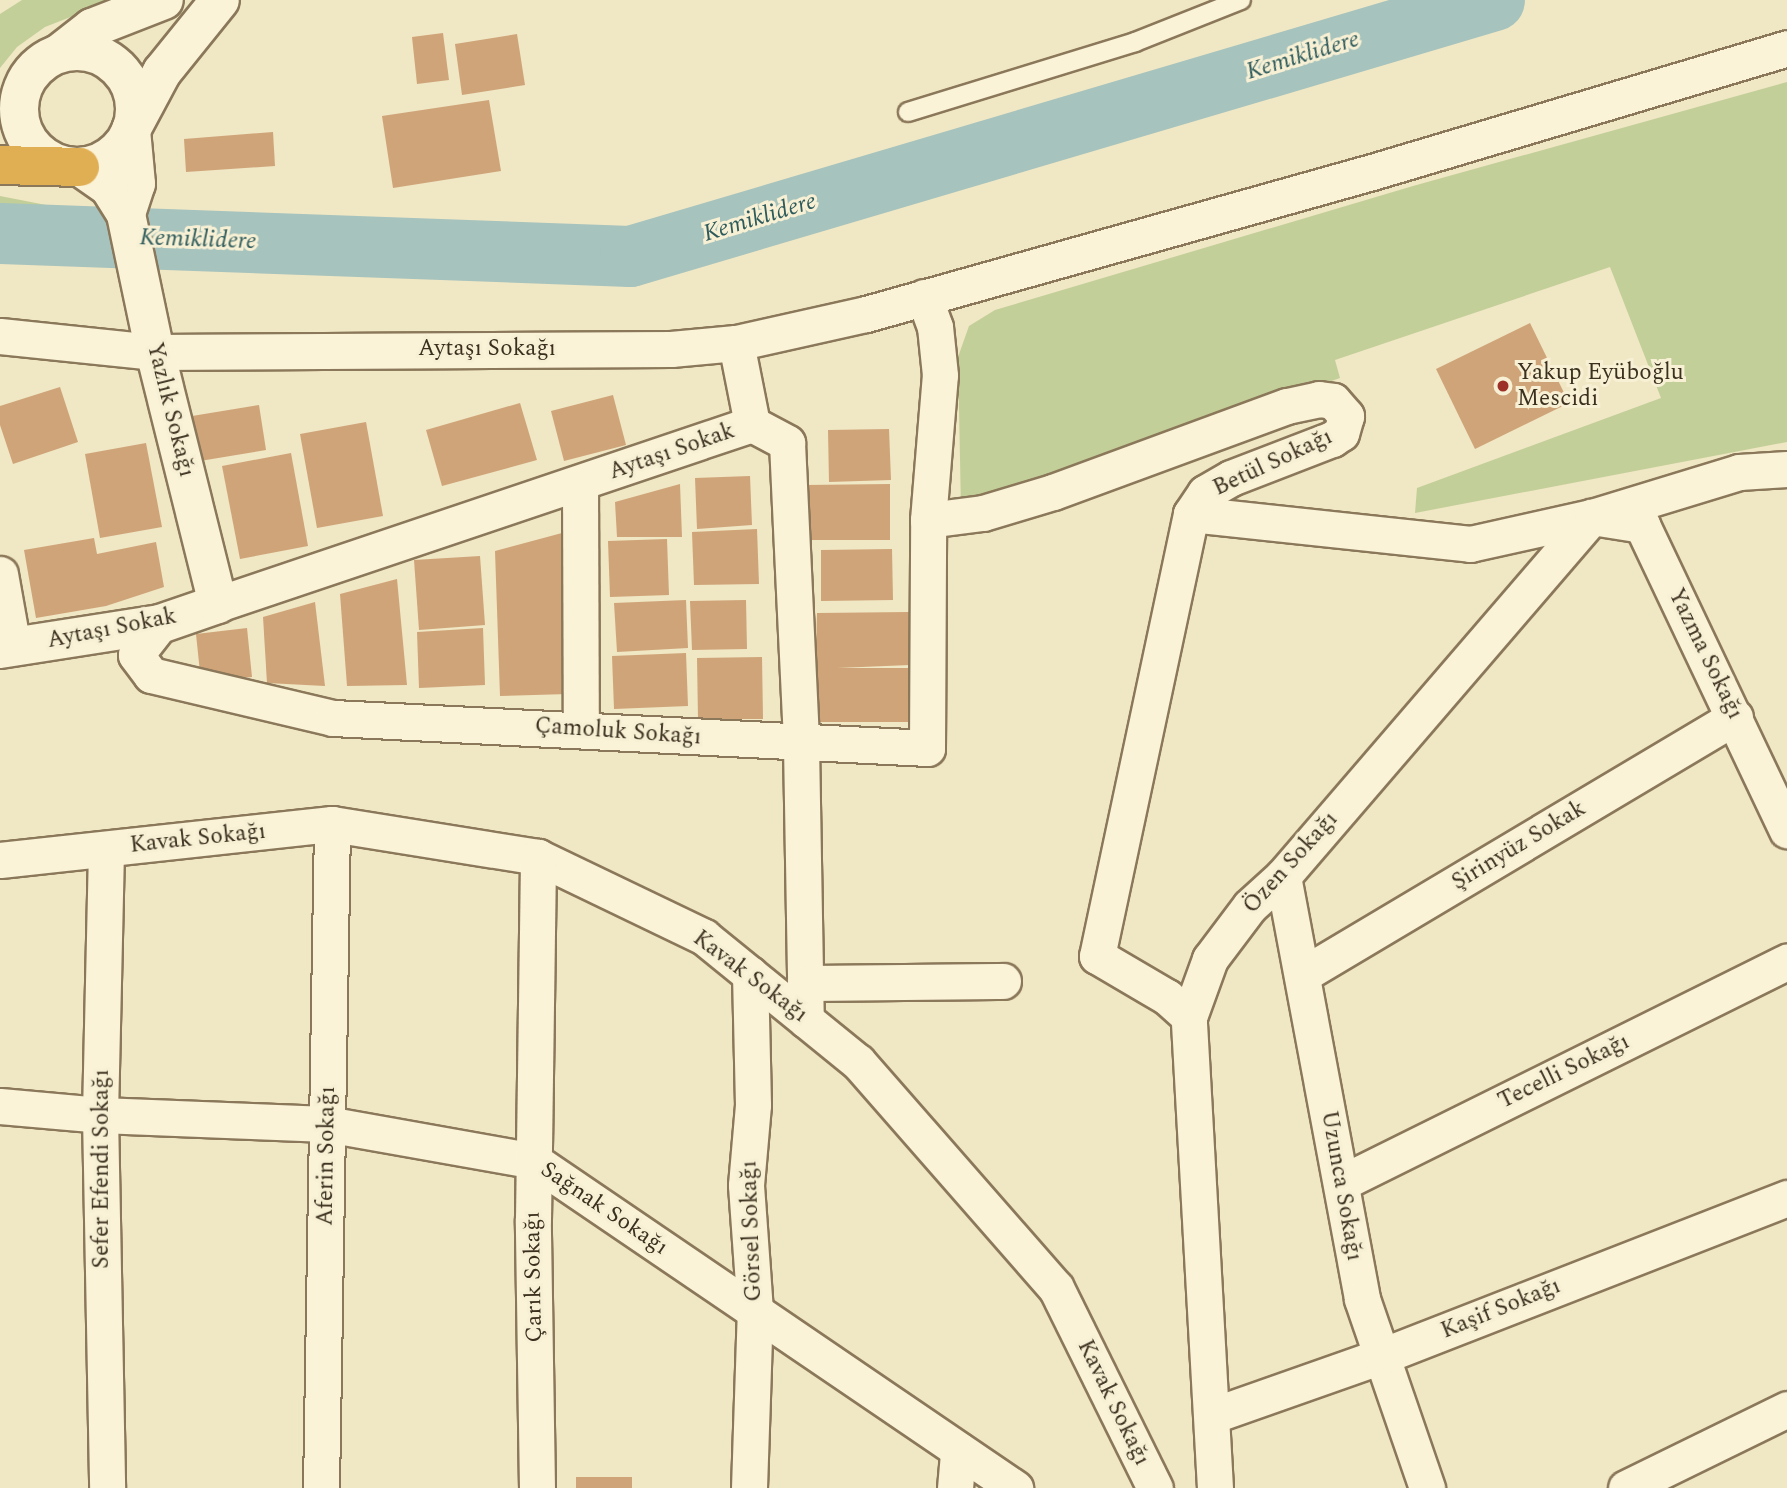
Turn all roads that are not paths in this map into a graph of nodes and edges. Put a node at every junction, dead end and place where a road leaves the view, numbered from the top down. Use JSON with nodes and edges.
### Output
{"nodes":[{"id":1,"x":164,"y":0,"type":"edge"},
{"id":2,"x":220,"y":0,"type":"edge"},
{"id":3,"x":1241,"y":0,"type":"edge"},
{"id":4,"x":1787,"y":48,"type":"edge"},
{"id":5,"x":60,"y":53,"type":"junction"},
{"id":6,"x":908,"y":112,"type":"dead end"},
{"id":7,"x":131,"y":130,"type":"junction"},
{"id":8,"x":0,"y":165,"type":"edge"},
{"id":9,"x":80,"y":167,"type":"junction"},
{"id":10,"x":126,"y":214,"type":"junction"},
{"id":11,"x":924,"y":297,"type":"junction"},
{"id":12,"x":0,"y":336,"type":"edge"},
{"id":13,"x":736,"y":343,"type":"junction"},
{"id":14,"x":155,"y":352,"type":"junction"},
{"id":15,"x":752,"y":424,"type":"junction"},
{"id":16,"x":1787,"y":469,"type":"edge"},
{"id":17,"x":580,"y":484,"type":"junction"},
{"id":18,"x":1191,"y":514,"type":"junction"},
{"id":19,"x":1592,"y":517,"type":"junction"},
{"id":20,"x":928,"y":520,"type":"junction"},
{"id":21,"x":0,"y":574,"type":"edge"},
{"id":22,"x":218,"y":604,"type":"junction"},
{"id":23,"x":160,"y":624,"type":"junction"},
{"id":24,"x":7,"y":648,"type":"edge"},
{"id":25,"x":1735,"y":717,"type":"junction"},
{"id":26,"x":581,"y":728,"type":"junction"},
{"id":27,"x":801,"y":745,"type":"junction"},
{"id":28,"x":332,"y":824,"type":"junction"},
{"id":29,"x":1787,"y":830,"type":"edge"},
{"id":30,"x":106,"y":850,"type":"junction"},
{"id":31,"x":538,"y":856,"type":"junction"},
{"id":32,"x":0,"y":860,"type":"edge"},
{"id":33,"x":1283,"y":876,"type":"junction"},
{"id":34,"x":1787,"y":962,"type":"edge"},
{"id":35,"x":750,"y":974,"type":"junction"},
{"id":36,"x":1302,"y":975,"type":"junction"},
{"id":37,"x":1003,"y":981,"type":"dead end"},
{"id":38,"x":805,"y":983,"type":"junction"},
{"id":39,"x":1189,"y":1017,"type":"junction"},
{"id":40,"x":806,"y":1020,"type":"junction"},
{"id":41,"x":0,"y":1106,"type":"edge"},
{"id":42,"x":100,"y":1115,"type":"junction"},
{"id":43,"x":327,"y":1124,"type":"junction"},
{"id":44,"x":534,"y":1161,"type":"junction"},
{"id":45,"x":1341,"y":1183,"type":"junction"},
{"id":46,"x":1787,"y":1198,"type":"edge"},
{"id":47,"x":755,"y":1311,"type":"junction"},
{"id":48,"x":1382,"y":1356,"type":"junction"},
{"id":49,"x":1787,"y":1409,"type":"edge"},
{"id":50,"x":1214,"y":1415,"type":"junction"},
{"id":51,"x":958,"y":1450,"type":"junction"},
{"id":52,"x":107,"y":1488,"type":"edge"},
{"id":53,"x":321,"y":1488,"type":"edge"},
{"id":54,"x":537,"y":1488,"type":"edge"},
{"id":55,"x":749,"y":1488,"type":"edge"},
{"id":56,"x":955,"y":1488,"type":"edge"},
{"id":57,"x":1015,"y":1488,"type":"edge"},
{"id":58,"x":1155,"y":1488,"type":"edge"},
{"id":59,"x":1215,"y":1488,"type":"edge"},
{"id":60,"x":1427,"y":1488,"type":"edge"},
{"id":61,"x":1626,"y":1488,"type":"edge"}],
"edges":[{"from":1,"to":5,"type":"street","name":"Yazlık Sokağı"},
{"from":2,"to":7,"type":"street"},
{"from":3,"to":6,"type":"lane"},
{"from":4,"to":11,"type":"street","name":"Aytaşı Sokağı"},
{"from":5,"to":7,"type":"street","name":"Yazlık Sokağı"},
{"from":5,"to":9,"type":"street","name":"Yazlık Sokağı"},
{"from":7,"to":9,"type":"street"},
{"from":7,"to":10,"type":"street","name":"Yazlık Sokağı"},
{"from":8,"to":9,"type":"highway"},
{"from":9,"to":10,"type":"street","name":"Yazlık Sokağı"},
{"from":10,"to":14,"type":"street","name":"Yazlık Sokağı"},
{"from":11,"to":13,"type":"street","name":"Aytaşı Sokağı"},
{"from":11,"to":20,"type":"street"},
{"from":12,"to":14,"type":"street","name":"Aytaşı Sokağı"},
{"from":13,"to":14,"type":"street","name":"Aytaşı Sokağı"},
{"from":13,"to":15,"type":"street"},
{"from":14,"to":22,"type":"street","name":"Yazlık Sokağı"},
{"from":15,"to":17,"type":"street","name":"Aytaşı Sokak"},
{"from":15,"to":27,"type":"street","name":"Aytaşı Sokak"},
{"from":16,"to":19,"type":"street"},
{"from":17,"to":22,"type":"street","name":"Aytaşı Sokak"},
{"from":17,"to":26,"type":"street"},
{"from":18,"to":19,"type":"street"},
{"from":18,"to":20,"type":"street","name":"Betül Sokağı"},
{"from":18,"to":39,"type":"street","name":"Betül Sokağı"},
{"from":19,"to":25,"type":"street","name":"Yazma Sokağı"},
{"from":19,"to":33,"type":"street","name":"Özen Sokağı"},
{"from":20,"to":27,"type":"street","name":"Çamoluk Sokağı"},
{"from":21,"to":24,"type":"street"},
{"from":22,"to":23,"type":"street","name":"Aytaşı Sokak"},
{"from":23,"to":24,"type":"street","name":"Aytaşı Sokak"},
{"from":23,"to":26,"type":"street","name":"Çamoluk Sokağı"},
{"from":25,"to":29,"type":"street","name":"Yazma Sokağı"},
{"from":25,"to":36,"type":"street","name":"Şirinyüz Sokak"},
{"from":26,"to":27,"type":"street","name":"Çamoluk Sokağı"},
{"from":27,"to":38,"type":"street","name":"Aytaşı Sokak"},
{"from":28,"to":30,"type":"street","name":"Kavak Sokağı"},
{"from":28,"to":31,"type":"street","name":"Kavak Sokağı"},
{"from":28,"to":43,"type":"street","name":"Aferin Sokağı"},
{"from":30,"to":32,"type":"street","name":"Kavak Sokağı"},
{"from":30,"to":42,"type":"street","name":"Sefer Efendi Sokağı"},
{"from":31,"to":35,"type":"street","name":"Kavak Sokağı"},
{"from":31,"to":44,"type":"street","name":"Çarık Sokağı"},
{"from":33,"to":36,"type":"street","name":"Uzunca Sokağı"},
{"from":33,"to":39,"type":"street","name":"Özen Sokağı"},
{"from":34,"to":45,"type":"street","name":"Tecelli Sokağı"},
{"from":35,"to":40,"type":"street","name":"Kavak Sokağı"},
{"from":35,"to":47,"type":"street","name":"Görsel Sokağı"},
{"from":36,"to":45,"type":"street","name":"Uzunca Sokağı"},
{"from":37,"to":38,"type":"street"},
{"from":38,"to":40,"type":"street","name":"Aytaşı Sokak"},
{"from":39,"to":50,"type":"street","name":"Özen Sokağı"},
{"from":40,"to":58,"type":"street","name":"Kavak Sokağı"},
{"from":41,"to":42,"type":"street","name":"Sağnak Sokağı"},
{"from":42,"to":43,"type":"street","name":"Sağnak Sokağı"},
{"from":42,"to":52,"type":"street","name":"Sefer Efendi Sokağı"},
{"from":43,"to":44,"type":"street","name":"Sağnak Sokağı"},
{"from":43,"to":53,"type":"street","name":"Aferin Sokağı"},
{"from":44,"to":47,"type":"street","name":"Sağnak Sokağı"},
{"from":44,"to":54,"type":"street","name":"Çarık Sokağı"},
{"from":45,"to":48,"type":"street","name":"Uzunca Sokağı"},
{"from":46,"to":48,"type":"street","name":"Kaşif Sokağı"},
{"from":47,"to":51,"type":"street","name":"Sağnak Sokağı"},
{"from":47,"to":55,"type":"street","name":"Görsel Sokağı"},
{"from":48,"to":50,"type":"street","name":"Kaşif Sokağı"},
{"from":48,"to":60,"type":"street","name":"Uzunca Sokağı"},
{"from":49,"to":61,"type":"street"},
{"from":50,"to":59,"type":"street","name":"Özen Sokağı"},
{"from":51,"to":56,"type":"street"},
{"from":51,"to":57,"type":"street","name":"Sağnak Sokağı"}]}
